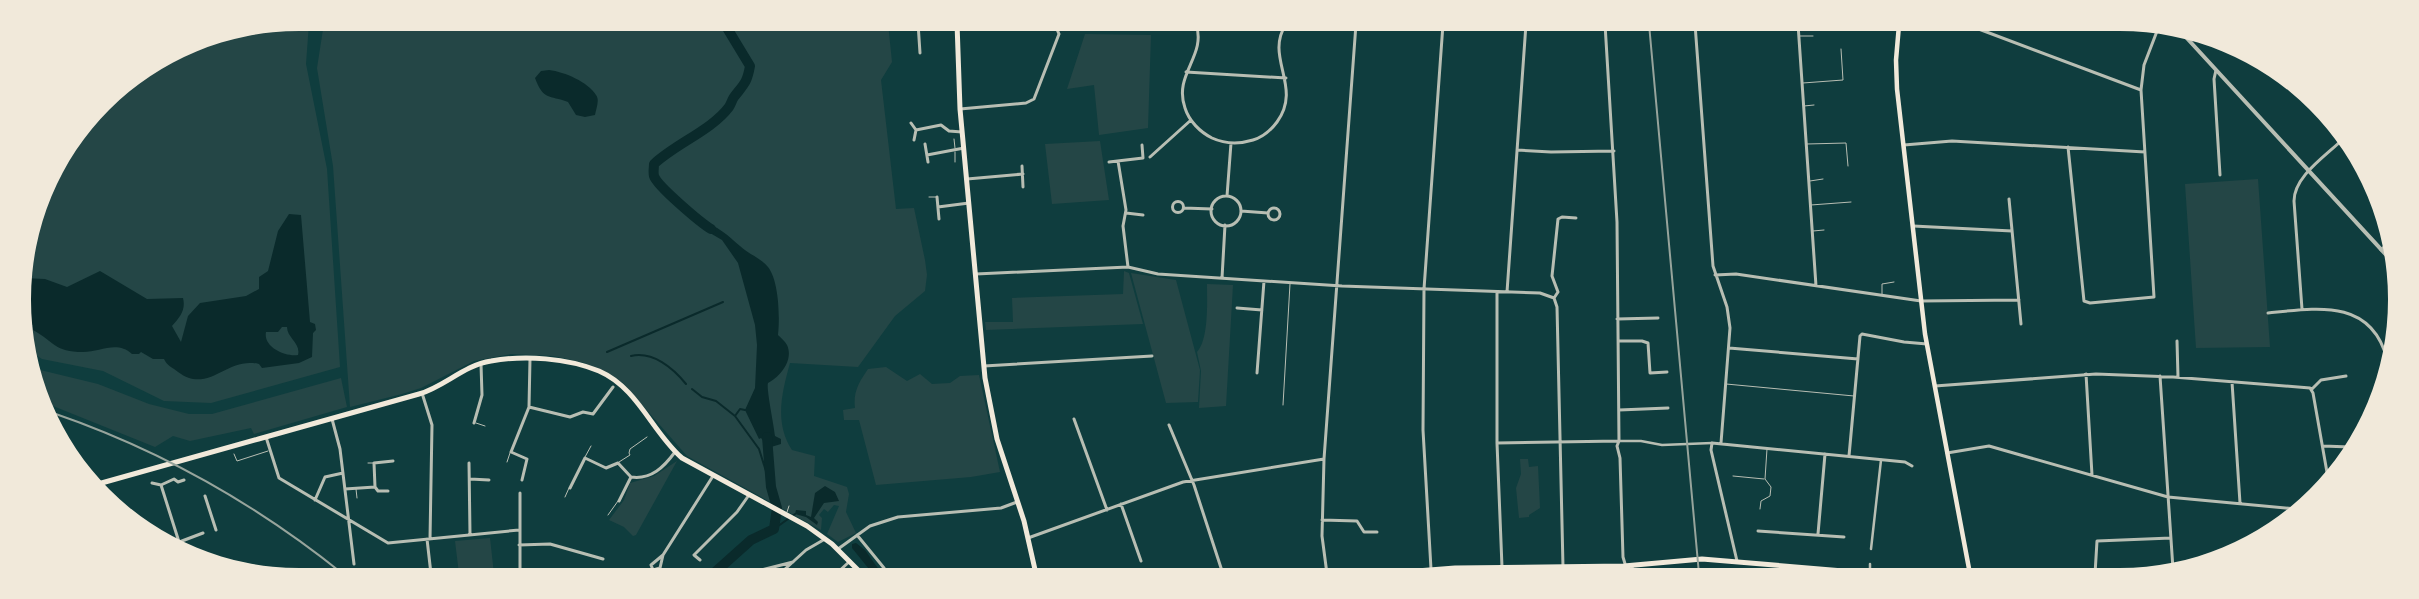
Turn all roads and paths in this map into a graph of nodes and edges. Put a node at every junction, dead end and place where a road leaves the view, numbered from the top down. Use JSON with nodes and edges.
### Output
{"nodes":[{"id":1,"x":919,"y":31,"type":"edge"},
{"id":2,"x":957,"y":31,"type":"edge"},
{"id":3,"x":1058,"y":31,"type":"edge"},
{"id":4,"x":1198,"y":31,"type":"edge"},
{"id":5,"x":1282,"y":31,"type":"edge"},
{"id":6,"x":1356,"y":31,"type":"edge"},
{"id":7,"x":1442,"y":31,"type":"edge"},
{"id":8,"x":1526,"y":31,"type":"edge"},
{"id":9,"x":1605,"y":31,"type":"edge"},
{"id":10,"x":1696,"y":31,"type":"edge"},
{"id":11,"x":1799,"y":31,"type":"edge"},
{"id":12,"x":1898,"y":31,"type":"edge"},
{"id":13,"x":1984,"y":31,"type":"edge"},
{"id":14,"x":2155,"y":34,"type":"edge"},
{"id":15,"x":1799,"y":36,"type":"junction"},
{"id":16,"x":1813,"y":36,"type":"dead end"},
{"id":17,"x":2189,"y":40,"type":"edge"},
{"id":18,"x":1841,"y":50,"type":"dead end"},
{"id":19,"x":920,"y":54,"type":"dead end"},
{"id":20,"x":2216,"y":70,"type":"junction"},
{"id":21,"x":1186,"y":72,"type":"junction"},
{"id":22,"x":1286,"y":78,"type":"junction"},
{"id":23,"x":1802,"y":83,"type":"junction"},
{"id":24,"x":2141,"y":90,"type":"junction"},
{"id":25,"x":1814,"y":105,"type":"dead end"},
{"id":26,"x":1804,"y":106,"type":"junction"},
{"id":27,"x":960,"y":109,"type":"junction"},
{"id":28,"x":1191,"y":120,"type":"junction"},
{"id":29,"x":911,"y":123,"type":"dead end"},
{"id":30,"x":916,"y":130,"type":"junction"},
{"id":31,"x":962,"y":132,"type":"junction"},
{"id":32,"x":954,"y":139,"type":"dead end"},
{"id":33,"x":914,"y":140,"type":"dead end"},
{"id":34,"x":1231,"y":143,"type":"junction"},
{"id":35,"x":925,"y":144,"type":"dead end"},
{"id":36,"x":1807,"y":144,"type":"junction"},
{"id":37,"x":2338,"y":144,"type":"edge"},
{"id":38,"x":1142,"y":145,"type":"dead end"},
{"id":39,"x":1904,"y":145,"type":"junction"},
{"id":40,"x":2068,"y":147,"type":"junction"},
{"id":41,"x":964,"y":148,"type":"junction"},
{"id":42,"x":955,"y":150,"type":"junction"},
{"id":43,"x":1517,"y":150,"type":"junction"},
{"id":44,"x":1614,"y":151,"type":"junction"},
{"id":45,"x":2145,"y":152,"type":"junction"},
{"id":46,"x":927,"y":154,"type":"junction"},
{"id":47,"x":1150,"y":157,"type":"dead end"},
{"id":48,"x":1118,"y":161,"type":"junction"},
{"id":49,"x":928,"y":162,"type":"dead end"},
{"id":50,"x":955,"y":162,"type":"dead end"},
{"id":51,"x":1110,"y":162,"type":"dead end"},
{"id":52,"x":1022,"y":166,"type":"dead end"},
{"id":53,"x":1848,"y":166,"type":"dead end"},
{"id":54,"x":2309,"y":171,"type":"junction"},
{"id":55,"x":1022,"y":174,"type":"junction"},
{"id":56,"x":2220,"y":175,"type":"dead end"},
{"id":57,"x":967,"y":179,"type":"junction"},
{"id":58,"x":1823,"y":179,"type":"dead end"},
{"id":59,"x":1809,"y":181,"type":"junction"},
{"id":60,"x":1024,"y":187,"type":"dead end"},
{"id":61,"x":1227,"y":196,"type":"junction"},
{"id":62,"x":937,"y":197,"type":"joint"},
{"id":63,"x":929,"y":198,"type":"dead end"},
{"id":64,"x":2009,"y":199,"type":"dead end"},
{"id":65,"x":1850,"y":202,"type":"dead end"},
{"id":66,"x":969,"y":203,"type":"junction"},
{"id":67,"x":1810,"y":205,"type":"junction"},
{"id":68,"x":938,"y":207,"type":"junction"},
{"id":69,"x":1184,"y":208,"type":"dead end"},
{"id":70,"x":1212,"y":209,"type":"junction"},
{"id":71,"x":1241,"y":211,"type":"junction"},
{"id":72,"x":1126,"y":213,"type":"junction"},
{"id":73,"x":1268,"y":213,"type":"dead end"},
{"id":74,"x":1143,"y":215,"type":"dead end"},
{"id":75,"x":1576,"y":218,"type":"dead end"},
{"id":76,"x":939,"y":219,"type":"dead end"},
{"id":77,"x":1225,"y":226,"type":"junction"},
{"id":78,"x":1913,"y":226,"type":"junction"},
{"id":79,"x":1824,"y":230,"type":"dead end"},
{"id":80,"x":1812,"y":231,"type":"junction"},
{"id":81,"x":2012,"y":231,"type":"junction"},
{"id":82,"x":2381,"y":250,"type":"joint"},
{"id":83,"x":2384,"y":253,"type":"edge"},
{"id":84,"x":1128,"y":267,"type":"junction"},
{"id":85,"x":976,"y":274,"type":"junction"},
{"id":86,"x":1715,"y":275,"type":"junction"},
{"id":87,"x":1222,"y":278,"type":"junction"},
{"id":88,"x":1264,"y":281,"type":"junction"},
{"id":89,"x":1894,"y":282,"type":"dead end"},
{"id":90,"x":1290,"y":283,"type":"junction"},
{"id":91,"x":1338,"y":286,"type":"junction"},
{"id":92,"x":1816,"y":286,"type":"junction"},
{"id":93,"x":1424,"y":289,"type":"junction"},
{"id":94,"x":1497,"y":292,"type":"junction"},
{"id":95,"x":1507,"y":292,"type":"junction"},
{"id":96,"x":1882,"y":296,"type":"junction"},
{"id":97,"x":1554,"y":298,"type":"junction"},
{"id":98,"x":2019,"y":300,"type":"junction"},
{"id":99,"x":1921,"y":301,"type":"junction"},
{"id":100,"x":1237,"y":308,"type":"dead end"},
{"id":101,"x":2302,"y":309,"type":"junction"},
{"id":102,"x":1262,"y":310,"type":"junction"},
{"id":103,"x":2268,"y":313,"type":"dead end"},
{"id":104,"x":1658,"y":318,"type":"dead end"},
{"id":105,"x":1617,"y":319,"type":"junction"},
{"id":106,"x":2021,"y":324,"type":"dead end"},
{"id":107,"x":1618,"y":341,"type":"junction"},
{"id":108,"x":2177,"y":341,"type":"dead end"},
{"id":109,"x":1926,"y":344,"type":"junction"},
{"id":110,"x":1729,"y":348,"type":"junction"},
{"id":111,"x":2383,"y":350,"type":"edge"},
{"id":112,"x":1152,"y":356,"type":"dead end"},
{"id":113,"x":530,"y":359,"type":"junction"},
{"id":114,"x":1858,"y":359,"type":"junction"},
{"id":115,"x":481,"y":363,"type":"junction"},
{"id":116,"x":984,"y":366,"type":"junction"},
{"id":117,"x":1257,"y":372,"type":"dead end"},
{"id":118,"x":1667,"y":372,"type":"dead end"},
{"id":119,"x":2086,"y":374,"type":"junction"},
{"id":120,"x":2160,"y":376,"type":"junction"},
{"id":121,"x":2346,"y":376,"type":"dead end"},
{"id":122,"x":2178,"y":377,"type":"junction"},
{"id":123,"x":2232,"y":382,"type":"junction"},
{"id":124,"x":1726,"y":384,"type":"junction"},
{"id":125,"x":1934,"y":386,"type":"junction"},
{"id":126,"x":613,"y":387,"type":"dead end"},
{"id":127,"x":2312,"y":389,"type":"junction"},
{"id":128,"x":422,"y":393,"type":"junction"},
{"id":129,"x":1854,"y":396,"type":"junction"},
{"id":130,"x":1283,"y":405,"type":"dead end"},
{"id":131,"x":529,"y":406,"type":"junction"},
{"id":132,"x":1668,"y":408,"type":"dead end"},
{"id":133,"x":1619,"y":410,"type":"junction"},
{"id":134,"x":332,"y":419,"type":"junction"},
{"id":135,"x":1074,"y":419,"type":"dead end"},
{"id":136,"x":473,"y":423,"type":"joint"},
{"id":137,"x":1169,"y":424,"type":"dead end"},
{"id":138,"x":485,"y":426,"type":"dead end"},
{"id":139,"x":266,"y":437,"type":"junction"},
{"id":140,"x":648,"y":437,"type":"dead end"},
{"id":141,"x":1619,"y":441,"type":"junction"},
{"id":142,"x":1560,"y":442,"type":"junction"},
{"id":143,"x":1497,"y":443,"type":"junction"},
{"id":144,"x":1712,"y":443,"type":"junction"},
{"id":145,"x":1721,"y":443,"type":"junction"},
{"id":146,"x":591,"y":446,"type":"dead end"},
{"id":147,"x":2323,"y":446,"type":"junction"},
{"id":148,"x":2344,"y":447,"type":"edge"},
{"id":149,"x":1767,"y":448,"type":"junction"},
{"id":150,"x":269,"y":450,"type":"junction"},
{"id":151,"x":511,"y":452,"type":"junction"},
{"id":152,"x":676,"y":452,"type":"junction"},
{"id":153,"x":1946,"y":453,"type":"junction"},
{"id":154,"x":234,"y":454,"type":"dead end"},
{"id":155,"x":1825,"y":454,"type":"junction"},
{"id":156,"x":1849,"y":456,"type":"junction"},
{"id":157,"x":585,"y":458,"type":"junction"},
{"id":158,"x":1324,"y":459,"type":"junction"},
{"id":159,"x":1881,"y":460,"type":"junction"},
{"id":160,"x":392,"y":461,"type":"dead end"},
{"id":161,"x":368,"y":462,"type":"dead end"},
{"id":162,"x":507,"y":462,"type":"dead end"},
{"id":163,"x":374,"y":463,"type":"junction"},
{"id":164,"x":470,"y":463,"type":"dead end"},
{"id":165,"x":618,"y":463,"type":"junction"},
{"id":166,"x":1912,"y":466,"type":"dead end"},
{"id":167,"x":2327,"y":469,"type":"edge"},
{"id":168,"x":343,"y":473,"type":"junction"},
{"id":169,"x":2092,"y":475,"type":"junction"},
{"id":170,"x":713,"y":476,"type":"junction"},
{"id":171,"x":1733,"y":476,"type":"dead end"},
{"id":172,"x":631,"y":477,"type":"junction"},
{"id":173,"x":470,"y":479,"type":"junction"},
{"id":174,"x":1764,"y":479,"type":"junction"},
{"id":175,"x":184,"y":480,"type":"dead end"},
{"id":176,"x":489,"y":480,"type":"dead end"},
{"id":177,"x":522,"y":480,"type":"dead end"},
{"id":178,"x":1193,"y":481,"type":"junction"},
{"id":179,"x":104,"y":482,"type":"edge"},
{"id":180,"x":152,"y":483,"type":"dead end"},
{"id":181,"x":161,"y":485,"type":"junction"},
{"id":182,"x":375,"y":487,"type":"junction"},
{"id":183,"x":356,"y":488,"type":"junction"},
{"id":184,"x":570,"y":488,"type":"joint"},
{"id":185,"x":345,"y":489,"type":"junction"},
{"id":186,"x":388,"y":491,"type":"dead end"},
{"id":187,"x":520,"y":493,"type":"dead end"},
{"id":188,"x":749,"y":495,"type":"junction"},
{"id":189,"x":205,"y":496,"type":"dead end"},
{"id":190,"x":565,"y":497,"type":"dead end"},
{"id":191,"x":2168,"y":497,"type":"junction"},
{"id":192,"x":356,"y":498,"type":"dead end"},
{"id":193,"x":315,"y":500,"type":"junction"},
{"id":194,"x":618,"y":501,"type":"joint"},
{"id":195,"x":1017,"y":502,"type":"junction"},
{"id":196,"x":2240,"y":503,"type":"junction"},
{"id":197,"x":1121,"y":504,"type":"junction"},
{"id":198,"x":790,"y":506,"type":"dead end"},
{"id":199,"x":2289,"y":507,"type":"edge"},
{"id":200,"x":1760,"y":509,"type":"dead end"},
{"id":201,"x":1107,"y":510,"type":"junction"},
{"id":202,"x":787,"y":513,"type":"junction"},
{"id":203,"x":608,"y":515,"type":"dead end"},
{"id":204,"x":1322,"y":520,"type":"junction"},
{"id":205,"x":349,"y":521,"type":"junction"},
{"id":206,"x":216,"y":530,"type":"dead end"},
{"id":207,"x":519,"y":530,"type":"junction"},
{"id":208,"x":1758,"y":531,"type":"dead end"},
{"id":209,"x":1377,"y":532,"type":"dead end"},
{"id":210,"x":204,"y":533,"type":"dead end"},
{"id":211,"x":470,"y":534,"type":"junction"},
{"id":212,"x":1818,"y":534,"type":"junction"},
{"id":213,"x":856,"y":535,"type":"junction"},
{"id":214,"x":1844,"y":536,"type":"dead end"},
{"id":215,"x":178,"y":538,"type":"edge"},
{"id":216,"x":428,"y":538,"type":"junction"},
{"id":217,"x":1028,"y":538,"type":"junction"},
{"id":218,"x":2171,"y":538,"type":"junction"},
{"id":219,"x":826,"y":539,"type":"junction"},
{"id":220,"x":183,"y":541,"type":"edge"},
{"id":221,"x":519,"y":546,"type":"junction"},
{"id":222,"x":837,"y":549,"type":"junction"},
{"id":223,"x":1871,"y":549,"type":"dead end"},
{"id":224,"x":663,"y":555,"type":"junction"},
{"id":225,"x":603,"y":559,"type":"dead end"},
{"id":226,"x":700,"y":560,"type":"dead end"},
{"id":227,"x":850,"y":561,"type":"junction"},
{"id":228,"x":1737,"y":561,"type":"junction"},
{"id":229,"x":794,"y":562,"type":"junction"},
{"id":230,"x":1141,"y":562,"type":"dead end"},
{"id":231,"x":2173,"y":563,"type":"edge"},
{"id":232,"x":354,"y":564,"type":"dead end"},
{"id":233,"x":1870,"y":564,"type":"dead end"},
{"id":234,"x":1632,"y":565,"type":"junction"},
{"id":235,"x":1783,"y":565,"type":"joint"},
{"id":236,"x":1624,"y":566,"type":"junction"},
{"id":237,"x":1502,"y":567,"type":"junction"},
{"id":238,"x":1563,"y":567,"type":"junction"},
{"id":239,"x":1590,"y":567,"type":"joint"},
{"id":240,"x":430,"y":568,"type":"edge"},
{"id":241,"x":520,"y":568,"type":"edge"},
{"id":242,"x":652,"y":568,"type":"edge"},
{"id":243,"x":660,"y":568,"type":"edge"},
{"id":244,"x":770,"y":568,"type":"edge"},
{"id":245,"x":786,"y":568,"type":"edge"},
{"id":246,"x":842,"y":568,"type":"edge"},
{"id":247,"x":856,"y":568,"type":"edge"},
{"id":248,"x":884,"y":568,"type":"edge"},
{"id":249,"x":1035,"y":568,"type":"edge"},
{"id":250,"x":1221,"y":568,"type":"edge"},
{"id":251,"x":1326,"y":568,"type":"edge"},
{"id":252,"x":1431,"y":568,"type":"edge"},
{"id":253,"x":1499,"y":568,"type":"edge"},
{"id":254,"x":1632,"y":568,"type":"edge"},
{"id":255,"x":1816,"y":568,"type":"edge"},
{"id":256,"x":1870,"y":568,"type":"edge"},
{"id":257,"x":1969,"y":568,"type":"edge"},
{"id":258,"x":2095,"y":568,"type":"edge"}],
"edges":[{"from":1,"to":19,"type":"street"},
{"from":2,"to":27,"type":"main road"},
{"from":3,"to":27,"type":"street"},
{"from":4,"to":21,"type":"street"},
{"from":5,"to":22,"type":"street"},
{"from":6,"to":91,"type":"street"},
{"from":7,"to":93,"type":"street"},
{"from":8,"to":43,"type":"street"},
{"from":9,"to":44,"type":"street"},
{"from":10,"to":86,"type":"street"},
{"from":11,"to":15,"type":"street"},
{"from":12,"to":39,"type":"main road"},
{"from":13,"to":24,"type":"street"},
{"from":14,"to":24,"type":"street"},
{"from":15,"to":16,"type":"lane"},
{"from":15,"to":23,"type":"street"},
{"from":17,"to":20,"type":"street"},
{"from":18,"to":23,"type":"lane"},
{"from":20,"to":54,"type":"street"},
{"from":20,"to":56,"type":"street"},
{"from":21,"to":22,"type":"street"},
{"from":21,"to":28,"type":"street"},
{"from":22,"to":34,"type":"street"},
{"from":23,"to":26,"type":"street"},
{"from":24,"to":45,"type":"street"},
{"from":25,"to":26,"type":"lane"},
{"from":26,"to":36,"type":"street"},
{"from":27,"to":31,"type":"main road"},
{"from":28,"to":34,"type":"street"},
{"from":28,"to":47,"type":"street"},
{"from":29,"to":30,"type":"street"},
{"from":30,"to":31,"type":"street"},
{"from":30,"to":33,"type":"street"},
{"from":31,"to":41,"type":"main road"},
{"from":32,"to":42,"type":"lane"},
{"from":34,"to":61,"type":"street"},
{"from":35,"to":46,"type":"street"},
{"from":36,"to":53,"type":"lane"},
{"from":36,"to":59,"type":"street"},
{"from":37,"to":54,"type":"street"},
{"from":38,"to":48,"type":"street"},
{"from":39,"to":40,"type":"street"},
{"from":39,"to":78,"type":"main road"},
{"from":40,"to":45,"type":"street"},
{"from":40,"to":45,"type":"street"},
{"from":41,"to":42,"type":"street"},
{"from":41,"to":57,"type":"main road"},
{"from":42,"to":46,"type":"street"},
{"from":42,"to":50,"type":"lane"},
{"from":43,"to":44,"type":"street"},
{"from":43,"to":95,"type":"street"},
{"from":44,"to":105,"type":"street"},
{"from":46,"to":49,"type":"street"},
{"from":48,"to":51,"type":"street"},
{"from":48,"to":72,"type":"street"},
{"from":52,"to":55,"type":"street"},
{"from":54,"to":82,"type":"street"},
{"from":54,"to":101,"type":"street"},
{"from":55,"to":57,"type":"street"},
{"from":55,"to":60,"type":"street"},
{"from":57,"to":66,"type":"main road"},
{"from":58,"to":59,"type":"lane"},
{"from":59,"to":67,"type":"street"},
{"from":61,"to":70,"type":"street"},
{"from":61,"to":71,"type":"street"},
{"from":62,"to":63,"type":"lane"},
{"from":62,"to":68,"type":"street"},
{"from":64,"to":81,"type":"street"},
{"from":65,"to":67,"type":"lane"},
{"from":66,"to":68,"type":"street"},
{"from":66,"to":85,"type":"main road"},
{"from":67,"to":80,"type":"street"},
{"from":68,"to":76,"type":"street"},
{"from":69,"to":70,"type":"street"},
{"from":70,"to":77,"type":"street"},
{"from":71,"to":73,"type":"street"},
{"from":71,"to":77,"type":"street"},
{"from":72,"to":74,"type":"street"},
{"from":72,"to":84,"type":"street"},
{"from":75,"to":97,"type":"street"},
{"from":77,"to":87,"type":"street"},
{"from":78,"to":81,"type":"street"},
{"from":78,"to":99,"type":"main road"},
{"from":79,"to":80,"type":"lane"},
{"from":80,"to":92,"type":"street"},
{"from":81,"to":98,"type":"street"},
{"from":82,"to":83,"type":"street"},
{"from":84,"to":85,"type":"street"},
{"from":84,"to":87,"type":"street"},
{"from":85,"to":116,"type":"main road"},
{"from":86,"to":92,"type":"street"},
{"from":86,"to":110,"type":"street"},
{"from":87,"to":88,"type":"street"},
{"from":88,"to":90,"type":"street"},
{"from":88,"to":102,"type":"street"},
{"from":89,"to":96,"type":"lane"},
{"from":90,"to":91,"type":"street"},
{"from":90,"to":130,"type":"lane"},
{"from":91,"to":93,"type":"street"},
{"from":91,"to":158,"type":"street"},
{"from":92,"to":96,"type":"street"},
{"from":93,"to":94,"type":"street"},
{"from":93,"to":252,"type":"street"},
{"from":94,"to":95,"type":"street"},
{"from":94,"to":143,"type":"street"},
{"from":95,"to":97,"type":"street"},
{"from":96,"to":99,"type":"street"},
{"from":97,"to":142,"type":"street"},
{"from":98,"to":99,"type":"street"},
{"from":98,"to":106,"type":"street"},
{"from":99,"to":109,"type":"main road"},
{"from":100,"to":102,"type":"street"},
{"from":101,"to":103,"type":"street"},
{"from":101,"to":111,"type":"street"},
{"from":102,"to":117,"type":"street"},
{"from":104,"to":105,"type":"street"},
{"from":105,"to":107,"type":"street"},
{"from":107,"to":118,"type":"street"},
{"from":107,"to":133,"type":"street"},
{"from":108,"to":122,"type":"street"},
{"from":109,"to":114,"type":"street"},
{"from":109,"to":125,"type":"main road"},
{"from":110,"to":114,"type":"street"},
{"from":110,"to":124,"type":"street"},
{"from":112,"to":116,"type":"street"},
{"from":113,"to":115,"type":"main road"},
{"from":113,"to":131,"type":"street"},
{"from":113,"to":152,"type":"main road"},
{"from":114,"to":129,"type":"street"},
{"from":115,"to":128,"type":"main road"},
{"from":115,"to":136,"type":"street"},
{"from":116,"to":195,"type":"main road"},
{"from":119,"to":120,"type":"street"},
{"from":119,"to":125,"type":"street"},
{"from":119,"to":169,"type":"street"},
{"from":120,"to":122,"type":"street"},
{"from":120,"to":191,"type":"street"},
{"from":121,"to":127,"type":"street"},
{"from":122,"to":123,"type":"street"},
{"from":123,"to":127,"type":"street"},
{"from":123,"to":196,"type":"street"},
{"from":124,"to":129,"type":"lane"},
{"from":124,"to":145,"type":"street"},
{"from":125,"to":153,"type":"main road"},
{"from":126,"to":131,"type":"street"},
{"from":127,"to":147,"type":"street"},
{"from":128,"to":134,"type":"main road"},
{"from":128,"to":216,"type":"street"},
{"from":129,"to":156,"type":"street"},
{"from":131,"to":151,"type":"street"},
{"from":132,"to":133,"type":"street"},
{"from":133,"to":141,"type":"street"},
{"from":134,"to":139,"type":"main road"},
{"from":134,"to":168,"type":"street"},
{"from":135,"to":201,"type":"street"},
{"from":136,"to":138,"type":"lane"},
{"from":137,"to":178,"type":"street"},
{"from":139,"to":150,"type":"street"},
{"from":139,"to":179,"type":"main road"},
{"from":140,"to":165,"type":"lane"},
{"from":141,"to":142,"type":"street"},
{"from":141,"to":144,"type":"street"},
{"from":141,"to":236,"type":"street"},
{"from":142,"to":143,"type":"street"},
{"from":142,"to":238,"type":"street"},
{"from":143,"to":237,"type":"street"},
{"from":144,"to":145,"type":"street"},
{"from":144,"to":228,"type":"street"},
{"from":145,"to":149,"type":"street"},
{"from":146,"to":157,"type":"lane"},
{"from":147,"to":148,"type":"street"},
{"from":147,"to":167,"type":"street"},
{"from":149,"to":155,"type":"street"},
{"from":149,"to":174,"type":"lane"},
{"from":150,"to":154,"type":"lane"},
{"from":150,"to":193,"type":"street"},
{"from":151,"to":162,"type":"lane"},
{"from":151,"to":177,"type":"street"},
{"from":152,"to":170,"type":"main road"},
{"from":152,"to":172,"type":"street"},
{"from":153,"to":169,"type":"street"},
{"from":153,"to":257,"type":"main road"},
{"from":155,"to":156,"type":"street"},
{"from":155,"to":212,"type":"street"},
{"from":156,"to":159,"type":"street"},
{"from":157,"to":165,"type":"street"},
{"from":157,"to":184,"type":"street"},
{"from":158,"to":178,"type":"street"},
{"from":158,"to":204,"type":"street"},
{"from":159,"to":166,"type":"street"},
{"from":159,"to":223,"type":"street"},
{"from":160,"to":163,"type":"street"},
{"from":161,"to":163,"type":"lane"},
{"from":163,"to":182,"type":"street"},
{"from":164,"to":173,"type":"street"},
{"from":165,"to":172,"type":"street"},
{"from":168,"to":185,"type":"street"},
{"from":168,"to":193,"type":"street"},
{"from":169,"to":191,"type":"street"},
{"from":170,"to":188,"type":"main road"},
{"from":170,"to":224,"type":"street"},
{"from":171,"to":174,"type":"lane"},
{"from":172,"to":194,"type":"street"},
{"from":173,"to":176,"type":"street"},
{"from":173,"to":211,"type":"street"},
{"from":174,"to":200,"type":"lane"},
{"from":175,"to":181,"type":"street"},
{"from":178,"to":197,"type":"street"},
{"from":178,"to":250,"type":"street"},
{"from":180,"to":181,"type":"street"},
{"from":181,"to":215,"type":"street"},
{"from":182,"to":183,"type":"street"},
{"from":182,"to":186,"type":"street"},
{"from":183,"to":185,"type":"street"},
{"from":183,"to":192,"type":"lane"},
{"from":184,"to":190,"type":"lane"},
{"from":185,"to":205,"type":"street"},
{"from":187,"to":207,"type":"street"},
{"from":188,"to":202,"type":"main road"},
{"from":188,"to":226,"type":"street"},
{"from":189,"to":206,"type":"street"},
{"from":191,"to":196,"type":"street"},
{"from":191,"to":218,"type":"street"},
{"from":193,"to":205,"type":"street"},
{"from":194,"to":203,"type":"lane"},
{"from":195,"to":213,"type":"street"},
{"from":195,"to":217,"type":"main road"},
{"from":196,"to":199,"type":"street"},
{"from":197,"to":201,"type":"street"},
{"from":197,"to":230,"type":"street"},
{"from":198,"to":202,"type":"lane"},
{"from":201,"to":217,"type":"street"},
{"from":202,"to":219,"type":"main road"},
{"from":204,"to":209,"type":"street"},
{"from":204,"to":251,"type":"street"},
{"from":205,"to":216,"type":"street"},
{"from":205,"to":232,"type":"street"},
{"from":207,"to":211,"type":"street"},
{"from":207,"to":221,"type":"street"},
{"from":208,"to":212,"type":"street"},
{"from":210,"to":220,"type":"street"},
{"from":211,"to":216,"type":"street"},
{"from":212,"to":214,"type":"street"},
{"from":213,"to":222,"type":"street"},
{"from":213,"to":248,"type":"street"},
{"from":216,"to":240,"type":"street"},
{"from":217,"to":249,"type":"main road"},
{"from":218,"to":231,"type":"street"},
{"from":218,"to":258,"type":"street"},
{"from":219,"to":222,"type":"main road"},
{"from":219,"to":229,"type":"street"},
{"from":221,"to":225,"type":"street"},
{"from":221,"to":241,"type":"street"},
{"from":222,"to":227,"type":"main road"},
{"from":224,"to":242,"type":"street"},
{"from":224,"to":243,"type":"street"},
{"from":227,"to":246,"type":"street"},
{"from":227,"to":247,"type":"main road"},
{"from":228,"to":234,"type":"main road"},
{"from":228,"to":235,"type":"main road"},
{"from":229,"to":244,"type":"street"},
{"from":229,"to":245,"type":"street"},
{"from":233,"to":256,"type":"street"},
{"from":234,"to":236,"type":"main road"},
{"from":234,"to":254,"type":"street"},
{"from":235,"to":255,"type":"main road"},
{"from":236,"to":239,"type":"main road"},
{"from":237,"to":238,"type":"main road"},
{"from":237,"to":253,"type":"main road"},
{"from":238,"to":239,"type":"main road"}]}
